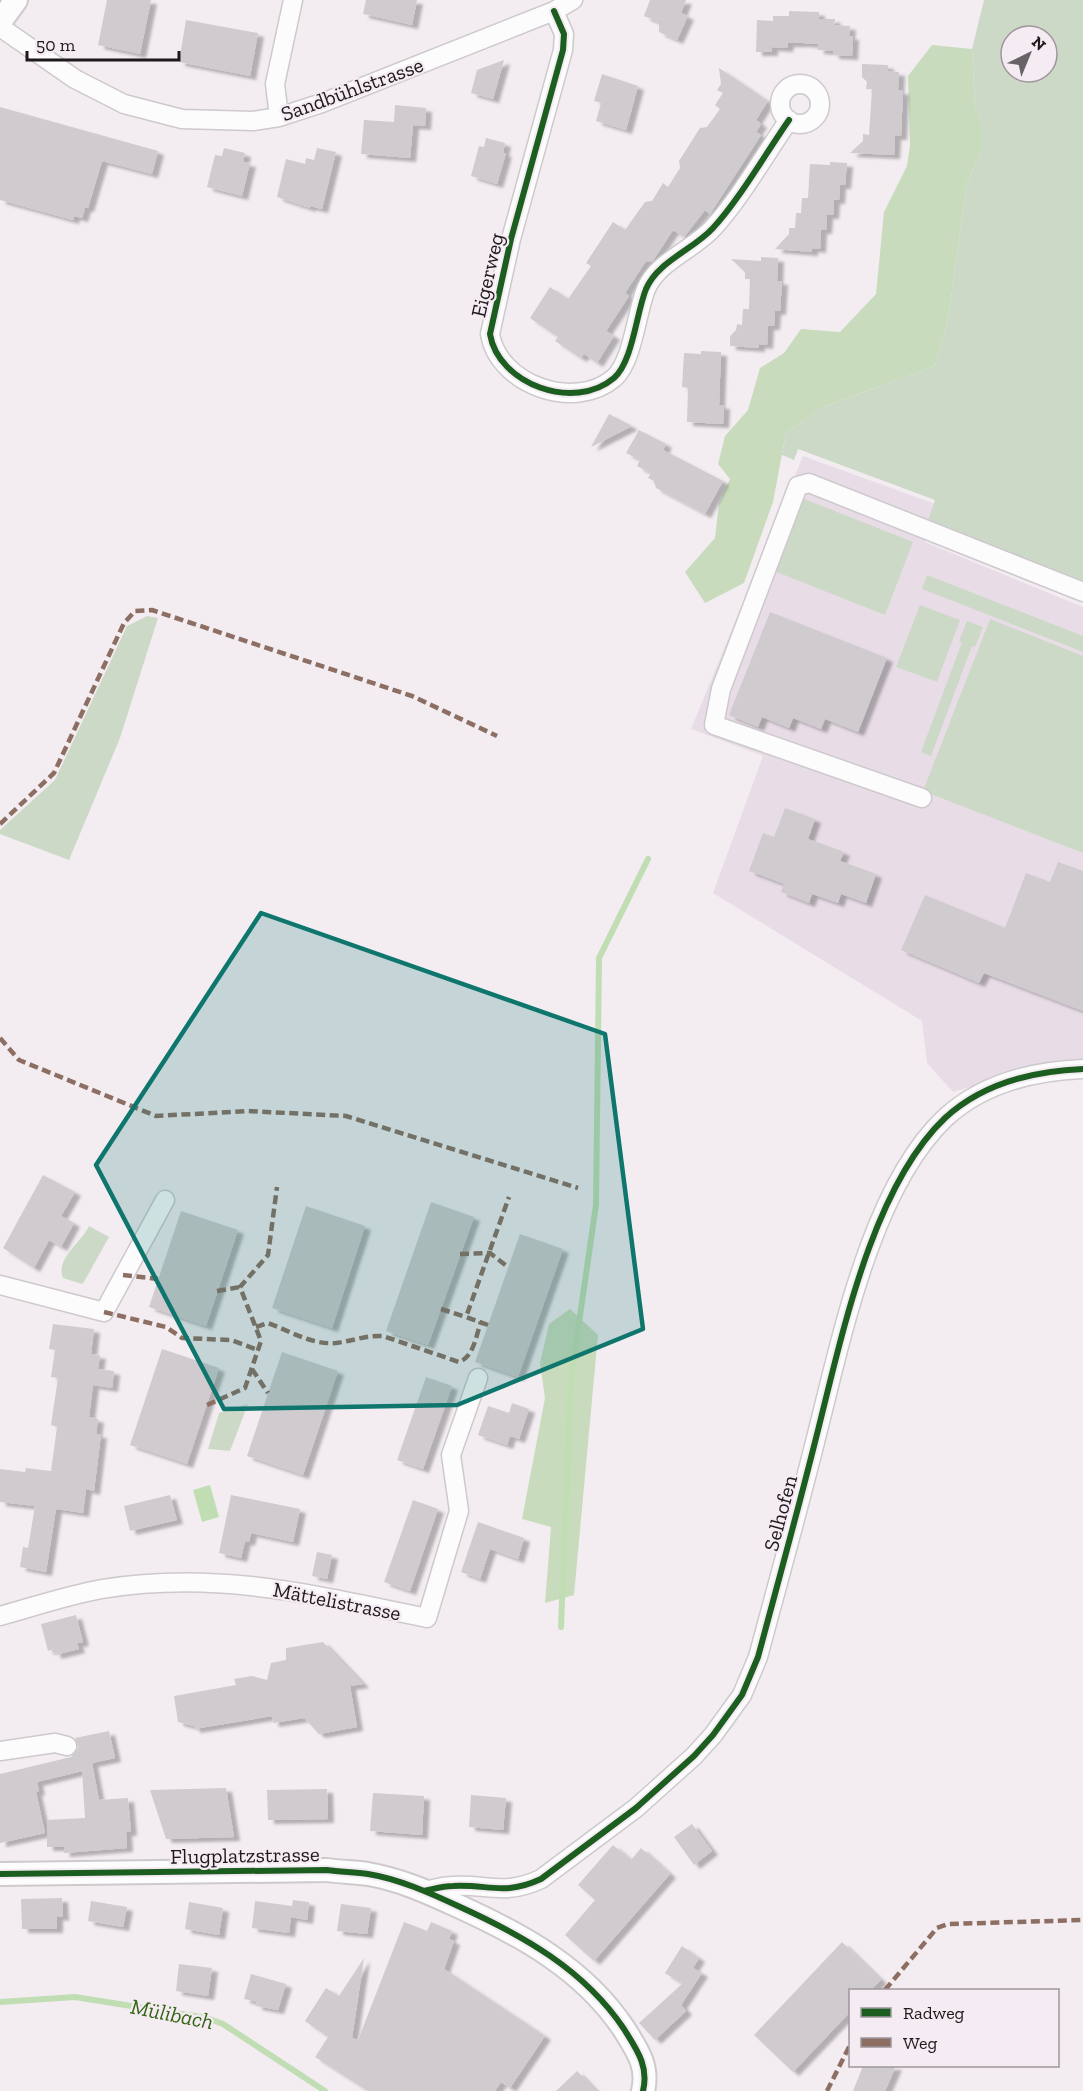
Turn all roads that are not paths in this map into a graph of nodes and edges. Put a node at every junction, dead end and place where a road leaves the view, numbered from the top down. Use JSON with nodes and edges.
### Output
{"nodes":[{"id":1,"x":16,"y":0,"type":"edge"},
{"id":2,"x":293,"y":0,"type":"edge"},
{"id":3,"x":573,"y":0,"type":"edge"},
{"id":4,"x":555,"y":11,"type":"junction"},
{"id":5,"x":0,"y":22,"type":"edge"},
{"id":6,"x":0,"y":27,"type":"edge"},
{"id":7,"x":279,"y":117,"type":"junction"},
{"id":8,"x":789,"y":120,"type":"dead end"},
{"id":9,"x":1083,"y":592,"type":"edge"},
{"id":10,"x":922,"y":798,"type":"dead end"},
{"id":11,"x":1083,"y":1069,"type":"edge"},
{"id":12,"x":165,"y":1200,"type":"dead end"},
{"id":13,"x":0,"y":1285,"type":"edge"},
{"id":14,"x":478,"y":1378,"type":"dead end"},
{"id":15,"x":0,"y":1616,"type":"edge"},
{"id":16,"x":67,"y":1746,"type":"dead end"},
{"id":17,"x":0,"y":1751,"type":"edge"},
{"id":18,"x":0,"y":1874,"type":"edge"},
{"id":19,"x":424,"y":1891,"type":"junction"},
{"id":20,"x":643,"y":2091,"type":"edge"}],
"edges":[{"from":1,"to":5,"type":"street"},
{"from":2,"to":7,"type":"street"},
{"from":3,"to":4,"type":"street","name":"Sandbühlstrasse"},
{"from":4,"to":7,"type":"street","name":"Sandbühlstrasse"},
{"from":4,"to":8,"type":"street","name":"Eigerweg"},
{"from":6,"to":7,"type":"street","name":"Sandbühlstrasse"},
{"from":9,"to":10,"type":"street"},
{"from":11,"to":19,"type":"street","name":"Selhofen"},
{"from":12,"to":13,"type":"street"},
{"from":14,"to":15,"type":"street","name":"Mättelistrasse"},
{"from":16,"to":17,"type":"street"},
{"from":18,"to":19,"type":"street","name":"Flugplatzstrasse"},
{"from":19,"to":20,"type":"street","name":"Flugplatzstrasse"}]}
